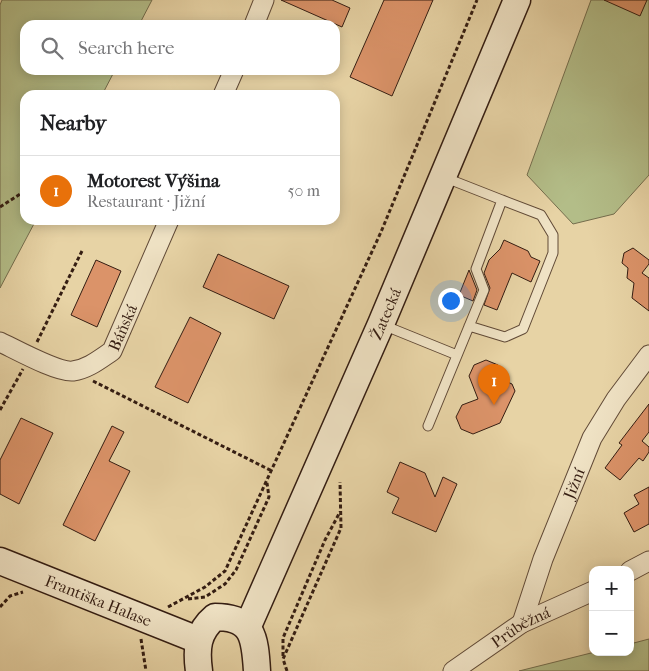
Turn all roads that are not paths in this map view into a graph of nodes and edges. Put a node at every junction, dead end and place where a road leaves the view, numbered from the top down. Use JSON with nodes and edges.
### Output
{"nodes":[{"id":1,"x":264,"y":0,"type":"edge"},
{"id":2,"x":517,"y":0,"type":"edge"},
{"id":3,"x":256,"y":20,"type":"edge"},
{"id":4,"x":232,"y":75,"type":"edge"},
{"id":5,"x":225,"y":90,"type":"edge"},
{"id":6,"x":443,"y":177,"type":"junction"},
{"id":7,"x":502,"y":200,"type":"junction"},
{"id":8,"x":167,"y":225,"type":"edge"},
{"id":9,"x":381,"y":324,"type":"junction"},
{"id":10,"x":469,"y":326,"type":"junction"},
{"id":11,"x":0,"y":342,"type":"edge"},
{"id":12,"x":457,"y":355,"type":"junction"},
{"id":13,"x":649,"y":355,"type":"edge"},
{"id":14,"x":428,"y":426,"type":"dead end"},
{"id":15,"x":0,"y":561,"type":"edge"},
{"id":16,"x":649,"y":561,"type":"edge"},
{"id":17,"x":634,"y":569,"type":"edge"},
{"id":18,"x":589,"y":593,"type":"edge"},
{"id":19,"x":522,"y":623,"type":"junction"},
{"id":20,"x":248,"y":626,"type":"junction"},
{"id":21,"x":198,"y":640,"type":"junction"},
{"id":22,"x":199,"y":671,"type":"edge"},
{"id":23,"x":257,"y":671,"type":"edge"},
{"id":24,"x":453,"y":671,"type":"edge"}],
"edges":[{"from":1,"to":3,"type":"street"},
{"from":2,"to":6,"type":"street","name":"Žatecká"},
{"from":4,"to":5,"type":"street"},
{"from":6,"to":7,"type":"lane"},
{"from":6,"to":9,"type":"street","name":"Žatecká"},
{"from":7,"to":10,"type":"lane"},
{"from":7,"to":10,"type":"lane"},
{"from":8,"to":11,"type":"street","name":"Báňská"},
{"from":9,"to":12,"type":"lane"},
{"from":9,"to":20,"type":"street","name":"Žatecká"},
{"from":10,"to":12,"type":"lane"},
{"from":12,"to":14,"type":"lane"},
{"from":13,"to":19,"type":"street","name":"Jižní"},
{"from":15,"to":21,"type":"street","name":"Františka Halase"},
{"from":16,"to":17,"type":"street"},
{"from":18,"to":19,"type":"street","name":"Průběžná"},
{"from":19,"to":24,"type":"street","name":"Průběžná"},
{"from":20,"to":21,"type":"street"},
{"from":20,"to":23,"type":"street"},
{"from":21,"to":22,"type":"street"}]}
